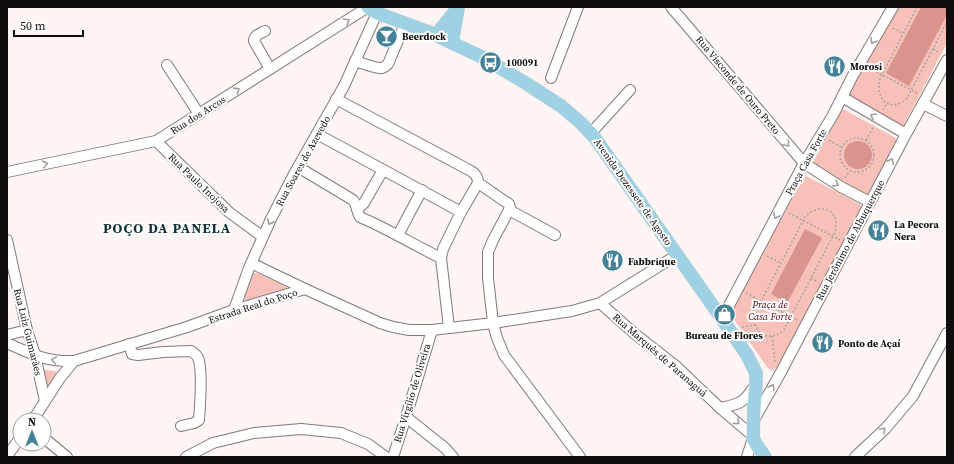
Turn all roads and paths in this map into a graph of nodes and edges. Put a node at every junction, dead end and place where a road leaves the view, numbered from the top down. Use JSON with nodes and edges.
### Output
{"nodes":[{"id":1,"x":458,"y":7,"type":"edge"},
{"id":2,"x":461,"y":7,"type":"edge"},
{"id":3,"x":578,"y":7,"type":"edge"},
{"id":4,"x":671,"y":7,"type":"edge"},
{"id":5,"x":893,"y":7,"type":"edge"},
{"id":6,"x":917,"y":7,"type":"edge"},
{"id":7,"x":373,"y":8,"type":"edge"},
{"id":8,"x":947,"y":22,"type":"edge"},
{"id":9,"x":884,"y":23,"type":"junction"},
{"id":10,"x":405,"y":24,"type":"junction"},
{"id":11,"x":265,"y":31,"type":"dead end"},
{"id":12,"x":904,"y":33,"type":"junction"},
{"id":13,"x":436,"y":35,"type":"junction"},
{"id":14,"x":452,"y":43,"type":"junction"},
{"id":15,"x":947,"y":60,"type":"edge"},
{"id":16,"x":355,"y":61,"type":"junction"},
{"id":17,"x":861,"y":62,"type":"junction"},
{"id":18,"x":167,"y":65,"type":"dead end"},
{"id":19,"x":270,"y":69,"type":"junction"},
{"id":20,"x":882,"y":75,"type":"junction"},
{"id":21,"x":551,"y":78,"type":"dead end"},
{"id":22,"x":630,"y":90,"type":"dead end"},
{"id":23,"x":911,"y":91,"type":"junction"},
{"id":24,"x":842,"y":97,"type":"junction"},
{"id":25,"x":336,"y":99,"type":"junction"},
{"id":26,"x":924,"y":101,"type":"junction"},
{"id":27,"x":199,"y":114,"type":"junction"},
{"id":28,"x":947,"y":116,"type":"edge"},
{"id":29,"x":878,"y":119,"type":"junction"},
{"id":30,"x":317,"y":134,"type":"junction"},
{"id":31,"x":591,"y":134,"type":"junction"},
{"id":32,"x":906,"y":134,"type":"junction"},
{"id":33,"x":820,"y":136,"type":"junction"},
{"id":34,"x":866,"y":140,"type":"junction"},
{"id":35,"x":156,"y":141,"type":"junction"},
{"id":36,"x":841,"y":147,"type":"junction"},
{"id":37,"x":804,"y":163,"type":"junction"},
{"id":38,"x":298,"y":167,"type":"junction"},
{"id":39,"x":383,"y":170,"type":"junction"},
{"id":40,"x":7,"y":172,"type":"edge"},
{"id":41,"x":478,"y":183,"type":"junction"},
{"id":42,"x":422,"y":190,"type":"junction"},
{"id":43,"x":870,"y":202,"type":"junction"},
{"id":44,"x":357,"y":208,"type":"junction"},
{"id":45,"x":780,"y":208,"type":"junction"},
{"id":46,"x":510,"y":210,"type":"junction"},
{"id":47,"x":461,"y":212,"type":"junction"},
{"id":48,"x":803,"y":221,"type":"junction"},
{"id":49,"x":398,"y":235,"type":"junction"},
{"id":50,"x":555,"y":235,"type":"dead end"},
{"id":51,"x":832,"y":236,"type":"junction"},
{"id":52,"x":263,"y":237,"type":"junction"},
{"id":53,"x":7,"y":240,"type":"edge"},
{"id":54,"x":762,"y":253,"type":"dead end"},
{"id":55,"x":677,"y":255,"type":"junction"},
{"id":56,"x":442,"y":258,"type":"junction"},
{"id":57,"x":251,"y":263,"type":"junction"},
{"id":58,"x":781,"y":263,"type":"junction"},
{"id":59,"x":739,"y":287,"type":"junction"},
{"id":60,"x":305,"y":289,"type":"junction"},
{"id":61,"x":761,"y":301,"type":"junction"},
{"id":62,"x":600,"y":303,"type":"junction"},
{"id":63,"x":234,"y":310,"type":"junction"},
{"id":64,"x":791,"y":316,"type":"junction"},
{"id":65,"x":722,"y":319,"type":"junction"},
{"id":66,"x":493,"y":323,"type":"junction"},
{"id":67,"x":806,"y":323,"type":"junction"},
{"id":68,"x":755,"y":325,"type":"junction"},
{"id":69,"x":742,"y":327,"type":"dead end"},
{"id":70,"x":449,"y":328,"type":"junction"},
{"id":71,"x":27,"y":330,"type":"junction"},
{"id":72,"x":432,"y":330,"type":"junction"},
{"id":73,"x":947,"y":333,"type":"edge"},
{"id":74,"x":7,"y":335,"type":"edge"},
{"id":75,"x":772,"y":336,"type":"junction"},
{"id":76,"x":7,"y":343,"type":"edge"},
{"id":77,"x":130,"y":344,"type":"junction"},
{"id":78,"x":35,"y":355,"type":"junction"},
{"id":79,"x":74,"y":361,"type":"junction"},
{"id":80,"x":781,"y":372,"type":"junction"},
{"id":81,"x":756,"y":384,"type":"junction"},
{"id":82,"x":45,"y":400,"type":"junction"},
{"id":83,"x":720,"y":408,"type":"junction"},
{"id":84,"x":38,"y":412,"type":"edge"},
{"id":85,"x":406,"y":417,"type":"junction"},
{"id":86,"x":753,"y":421,"type":"junction"},
{"id":87,"x":181,"y":426,"type":"dead end"},
{"id":88,"x":753,"y":437,"type":"junction"},
{"id":89,"x":52,"y":445,"type":"edge"},
{"id":90,"x":67,"y":457,"type":"edge"},
{"id":91,"x":186,"y":457,"type":"edge"},
{"id":92,"x":386,"y":457,"type":"edge"},
{"id":93,"x":393,"y":457,"type":"edge"},
{"id":94,"x":453,"y":457,"type":"edge"},
{"id":95,"x":580,"y":457,"type":"edge"},
{"id":96,"x":746,"y":457,"type":"edge"},
{"id":97,"x":764,"y":457,"type":"edge"},
{"id":98,"x":855,"y":457,"type":"edge"}],
"edges":[{"from":1,"to":2,"type":"main road"},
{"from":1,"to":13,"type":"main road"},
{"from":1,"to":14,"type":"main road"},
{"from":3,"to":21,"type":"street"},
{"from":4,"to":37,"type":"street","name":"Rua Visconde de Ouro Preto","one_way":true},
{"from":5,"to":9,"type":"street","name":"Praça Casa Forte"},
{"from":6,"to":12,"type":"path"},
{"from":7,"to":10,"type":"main road","name":"Avenida Dezessete de Agosto"},
{"from":7,"to":16,"type":"street","name":"Rua Soares de Azevedo"},
{"from":19,"to":7,"type":"street","name":"Rua dos Arcos","one_way":true},
{"from":8,"to":23,"type":"path"},
{"from":9,"to":12,"type":"path"},
{"from":9,"to":17,"type":"street","name":"Praça Casa Forte","one_way":true},
{"from":10,"to":13,"type":"main road","name":"Avenida Dezessete de Agosto"},
{"from":10,"to":16,"type":"street"},
{"from":11,"to":19,"type":"street"},
{"from":12,"to":20,"type":"path"},
{"from":13,"to":14,"type":"main road","name":"Avenida Dezessete de Agosto"},
{"from":14,"to":31,"type":"main road","name":"Avenida Dezessete de Agosto"},
{"from":15,"to":26,"type":"street","name":"Rua Jerônimo de Albuquerque"},
{"from":16,"to":25,"type":"street","name":"Rua Soares de Azevedo"},
{"from":17,"to":20,"type":"path"},
{"from":17,"to":24,"type":"street","name":"Praça Casa Forte"},
{"from":18,"to":27,"type":"street"},
{"from":27,"to":19,"type":"street","name":"Rua dos Arcos","one_way":true},
{"from":20,"to":23,"type":"path"},
{"from":20,"to":23,"type":"path"},
{"from":22,"to":31,"type":"street"},
{"from":23,"to":26,"type":"path"},
{"from":29,"to":24,"type":"street","one_way":true},
{"from":24,"to":33,"type":"street","name":"Praça Casa Forte"},
{"from":25,"to":30,"type":"street","name":"Rua Soares de Azevedo"},
{"from":25,"to":41,"type":"street"},
{"from":26,"to":28,"type":"street"},
{"from":26,"to":32,"type":"street","name":"Rua Jerônimo de Albuquerque"},
{"from":27,"to":35,"type":"street","name":"Rua dos Arcos"},
{"from":29,"to":32,"type":"street"},
{"from":29,"to":34,"type":"path"},
{"from":30,"to":38,"type":"street","name":"Rua Soares de Azevedo"},
{"from":30,"to":39,"type":"street"},
{"from":31,"to":55,"type":"main road","name":"Avenida Dezessete de Agosto"},
{"from":43,"to":32,"type":"street","name":"Rua Jerônimo de Albuquerque","one_way":true},
{"from":33,"to":36,"type":"path"},
{"from":33,"to":37,"type":"street","name":"Praça Casa Forte"},
{"from":34,"to":36,"type":"path"},
{"from":34,"to":36,"type":"path"},
{"from":40,"to":35,"type":"street","name":"Rua dos Arcos","one_way":true},
{"from":35,"to":52,"type":"street","name":"Rua Paulo Inojosa"},
{"from":37,"to":43,"type":"street","one_way":true},
{"from":37,"to":45,"type":"street","name":"Praça Casa Forte"},
{"from":38,"to":44,"type":"street"},
{"from":38,"to":52,"type":"street","name":"Rua Soares de Azevedo","one_way":true},
{"from":39,"to":42,"type":"street"},
{"from":39,"to":44,"type":"street"},
{"from":41,"to":46,"type":"street"},
{"from":41,"to":47,"type":"street"},
{"from":42,"to":47,"type":"street"},
{"from":42,"to":49,"type":"street"},
{"from":43,"to":67,"type":"street","name":"Rua Jerônimo de Albuquerque"},
{"from":44,"to":49,"type":"street"},
{"from":45,"to":48,"type":"path"},
{"from":45,"to":59,"type":"street","name":"Praça Casa Forte","one_way":true},
{"from":46,"to":50,"type":"street"},
{"from":46,"to":66,"type":"street"},
{"from":47,"to":56,"type":"street"},
{"from":48,"to":51,"type":"path"},
{"from":48,"to":51,"type":"path"},
{"from":48,"to":58,"type":"path"},
{"from":49,"to":56,"type":"street"},
{"from":51,"to":64,"type":"path"},
{"from":52,"to":57,"type":"street","name":"Rua Soares de Azevedo"},
{"from":53,"to":71,"type":"street","name":"Rua Luiz Guimarães"},
{"from":54,"to":58,"type":"path"},
{"from":55,"to":62,"type":"street","name":"Estrada Real do Poço"},
{"from":55,"to":65,"type":"main road","name":"Avenida Dezessete de Agosto"},
{"from":56,"to":70,"type":"street"},
{"from":57,"to":60,"type":"street"},
{"from":57,"to":63,"type":"street","name":"Rua Soares de Azevedo"},
{"from":58,"to":61,"type":"path"},
{"from":59,"to":61,"type":"path"},
{"from":59,"to":65,"type":"street","name":"Praça Casa Forte"},
{"from":60,"to":63,"type":"street","name":"Estrada Real do Poço"},
{"from":60,"to":72,"type":"street","name":"Estrada Real do Poço"},
{"from":61,"to":64,"type":"path"},
{"from":61,"to":68,"type":"path"},
{"from":62,"to":66,"type":"street","name":"Estrada Real do Poço"},
{"from":62,"to":83,"type":"street","name":"Rua Marquês de Paranaguá"},
{"from":63,"to":77,"type":"street","name":"Estrada Real do Poço"},
{"from":64,"to":67,"type":"path"},
{"from":64,"to":75,"type":"path"},
{"from":65,"to":81,"type":"main road","name":"Avenida Dezessete de Agosto"},
{"from":66,"to":70,"type":"street","name":"Estrada Real do Poço"},
{"from":66,"to":95,"type":"street"},
{"from":67,"to":80,"type":"street","name":"Rua Jerônimo de Albuquerque"},
{"from":68,"to":69,"type":"path"},
{"from":68,"to":75,"type":"path"},
{"from":70,"to":72,"type":"street","name":"Estrada Real do Poço"},
{"from":71,"to":74,"type":"street"},
{"from":71,"to":78,"type":"street","name":"Rua Luiz Guimarães"},
{"from":72,"to":85,"type":"street","name":"Rua Virgílio de Oliveira"},
{"from":98,"to":73,"type":"street","one_way":true},
{"from":75,"to":80,"type":"path"},
{"from":76,"to":78,"type":"street"},
{"from":77,"to":79,"type":"street","name":"Estrada Real do Poço"},
{"from":77,"to":87,"type":"street"},
{"from":79,"to":78,"type":"street","one_way":true},
{"from":78,"to":82,"type":"street","name":"Rua Luiz Guimarães"},
{"from":79,"to":82,"type":"street"},
{"from":86,"to":80,"type":"street","name":"Rua Jerônimo de Albuquerque","one_way":true},
{"from":81,"to":83,"type":"street"},
{"from":81,"to":86,"type":"main road","name":"Avenida Dezessete de Agosto"},
{"from":82,"to":84,"type":"street"},
{"from":83,"to":88,"type":"street","name":"Rua Marquês de Paranaguá","one_way":true},
{"from":85,"to":93,"type":"street","name":"Rua Virgílio de Oliveira"},
{"from":85,"to":94,"type":"street"},
{"from":86,"to":88,"type":"main road","name":"Avenida Dezessete de Agosto"},
{"from":88,"to":96,"type":"street"},
{"from":88,"to":97,"type":"main road","name":"Avenida Dezessete de Agosto"},
{"from":89,"to":90,"type":"street"},
{"from":91,"to":92,"type":"street"}]}
